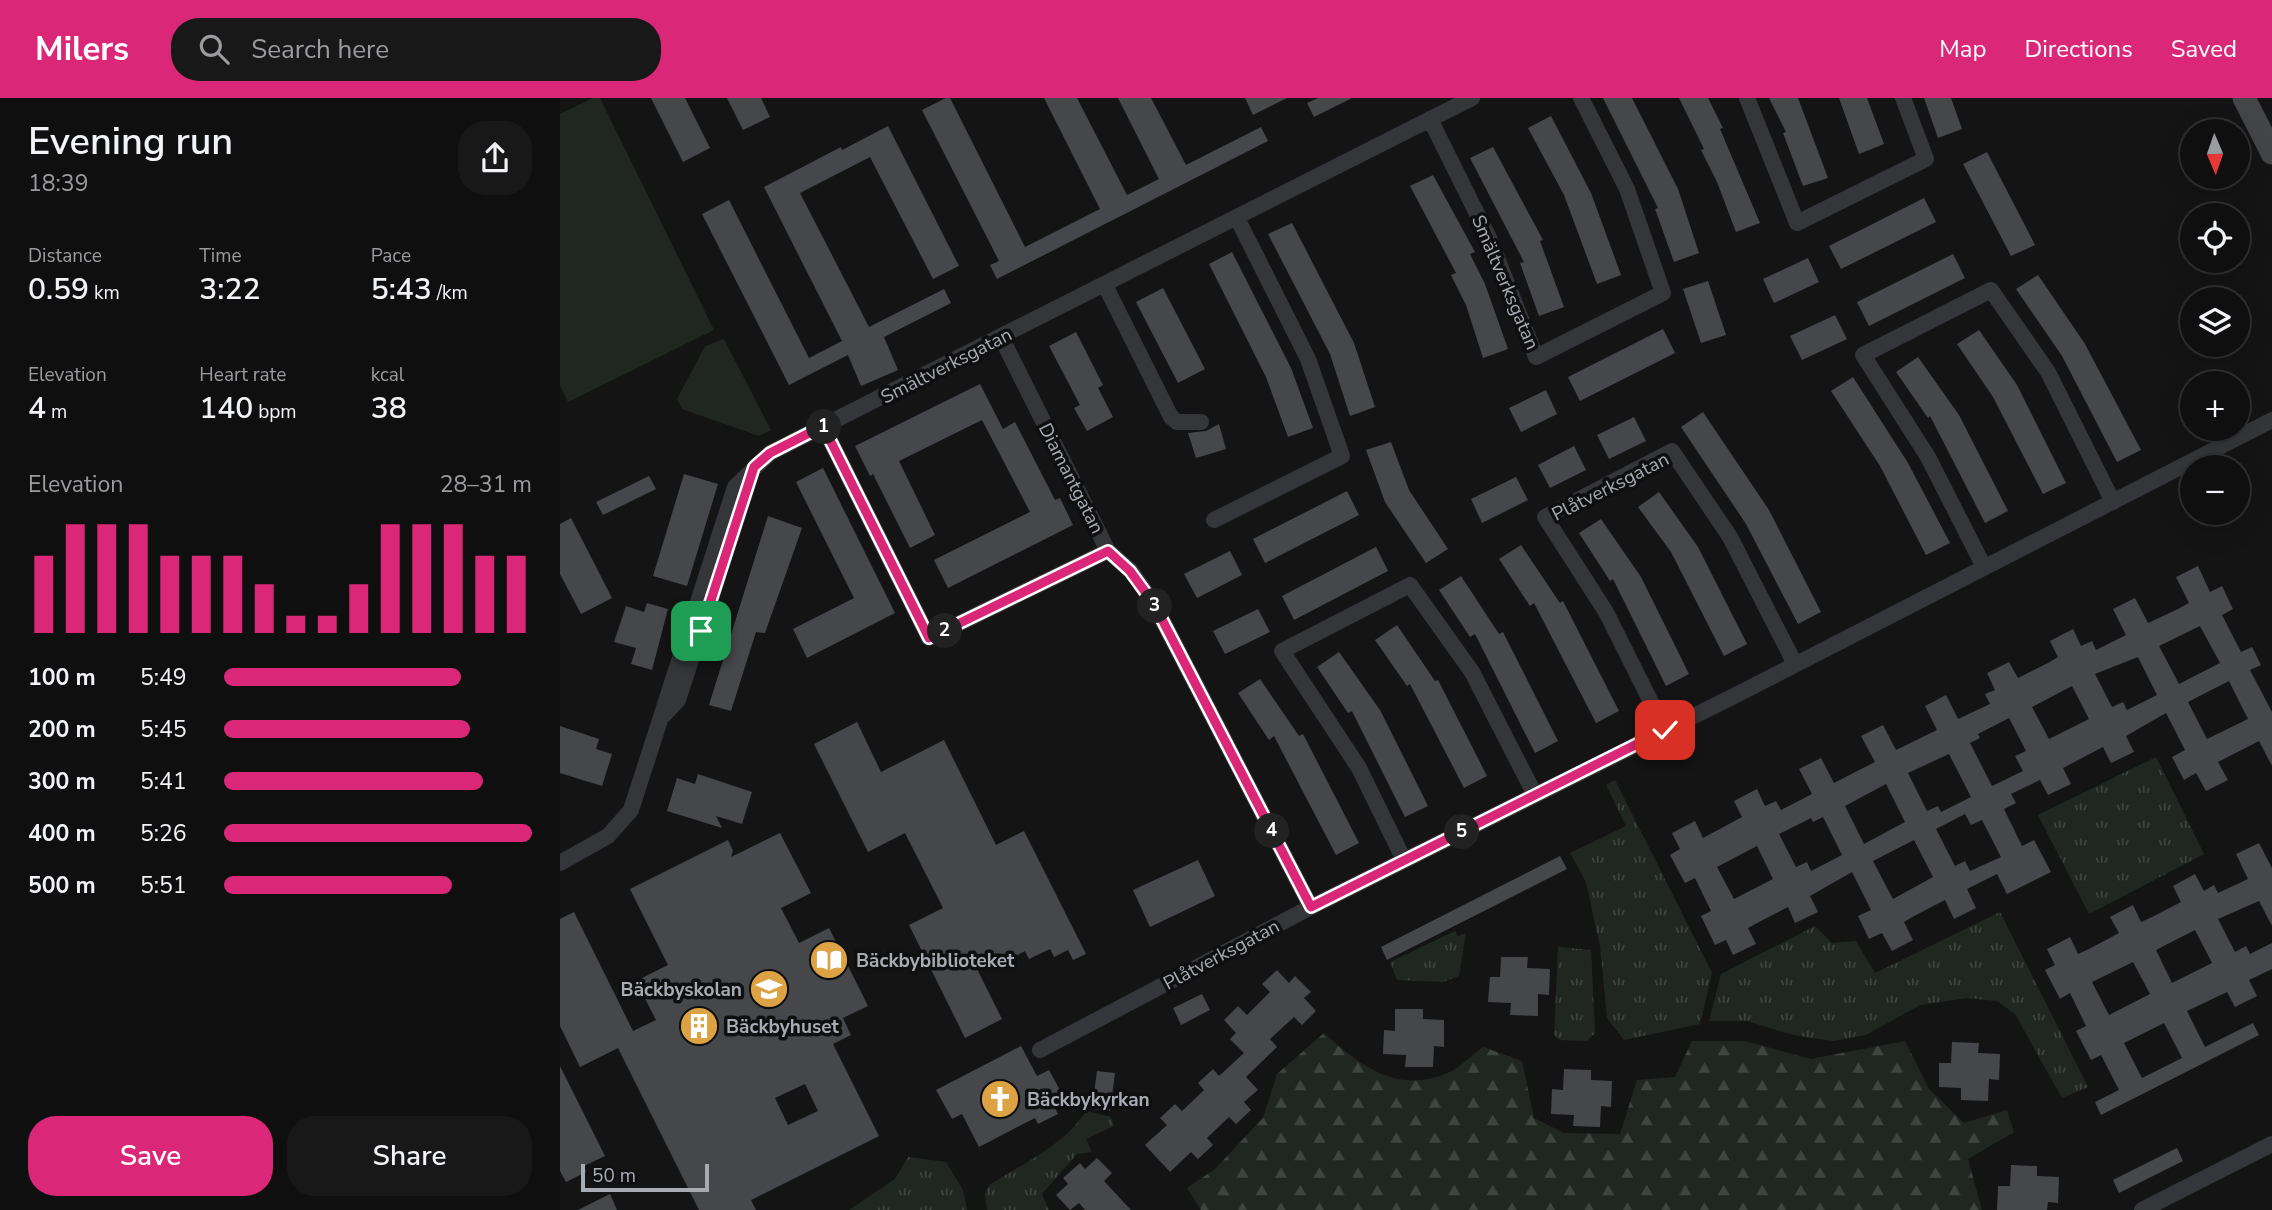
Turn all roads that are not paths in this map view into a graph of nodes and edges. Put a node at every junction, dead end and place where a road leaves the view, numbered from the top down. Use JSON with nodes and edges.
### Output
{"nodes":[{"id":1,"x":1472,"y":98,"type":"edge"},
{"id":2,"x":1581,"y":98,"type":"edge"},
{"id":3,"x":1747,"y":98,"type":"edge"},
{"id":4,"x":1903,"y":98,"type":"edge"},
{"id":5,"x":2244,"y":98,"type":"edge"},
{"id":6,"x":1430,"y":119,"type":"junction"},
{"id":7,"x":2272,"y":153,"type":"edge"},
{"id":8,"x":1237,"y":218,"type":"junction"},
{"id":9,"x":1105,"y":285,"type":"junction"},
{"id":10,"x":1001,"y":337,"type":"junction"},
{"id":11,"x":2272,"y":420,"type":"edge"},
{"id":12,"x":1201,"y":422,"type":"dead end"},
{"id":13,"x":823,"y":426,"type":"junction"},
{"id":14,"x":2113,"y":502,"type":"junction"},
{"id":15,"x":1214,"y":520,"type":"dead end"},
{"id":16,"x":1108,"y":551,"type":"junction"},
{"id":17,"x":1984,"y":567,"type":"junction"},
{"id":18,"x":1795,"y":664,"type":"junction"},
{"id":19,"x":1665,"y":730,"type":"junction"},
{"id":20,"x":1535,"y":795,"type":"junction"},
{"id":21,"x":1404,"y":860,"type":"junction"},
{"id":22,"x":560,"y":863,"type":"edge"},
{"id":23,"x":1311,"y":907,"type":"junction"},
{"id":24,"x":1040,"y":1050,"type":"dead end"},
{"id":25,"x":2272,"y":1144,"type":"edge"},
{"id":26,"x":2142,"y":1210,"type":"edge"}],
"edges":[{"from":1,"to":6,"type":"street","name":"Smältverksgatan"},
{"from":2,"to":6,"type":"street","name":"Smältverksgatan"},
{"from":3,"to":4,"type":"street"},
{"from":5,"to":7,"type":"street"},
{"from":6,"to":8,"type":"street","name":"Smältverksgatan"},
{"from":8,"to":9,"type":"street","name":"Smältverksgatan"},
{"from":8,"to":15,"type":"street"},
{"from":9,"to":10,"type":"street","name":"Smältverksgatan"},
{"from":9,"to":12,"type":"street"},
{"from":10,"to":13,"type":"street","name":"Smältverksgatan"},
{"from":10,"to":16,"type":"street","name":"Diamantgatan"},
{"from":11,"to":14,"type":"street","name":"Plåtverksgatan"},
{"from":13,"to":16,"type":"street"},
{"from":13,"to":22,"type":"street","name":"Smältverksgatan"},
{"from":14,"to":17,"type":"street","name":"Plåtverksgatan"},
{"from":14,"to":17,"type":"street"},
{"from":16,"to":23,"type":"street","name":"Diamantgatan"},
{"from":17,"to":18,"type":"street","name":"Plåtverksgatan"},
{"from":18,"to":19,"type":"street","name":"Plåtverksgatan"},
{"from":18,"to":19,"type":"street","name":"Plåtverksgatan"},
{"from":19,"to":20,"type":"street","name":"Plåtverksgatan"},
{"from":20,"to":21,"type":"street","name":"Plåtverksgatan"},
{"from":20,"to":21,"type":"street"},
{"from":21,"to":23,"type":"street","name":"Plåtverksgatan"},
{"from":23,"to":24,"type":"street","name":"Plåtverksgatan"},
{"from":25,"to":26,"type":"street"}]}
